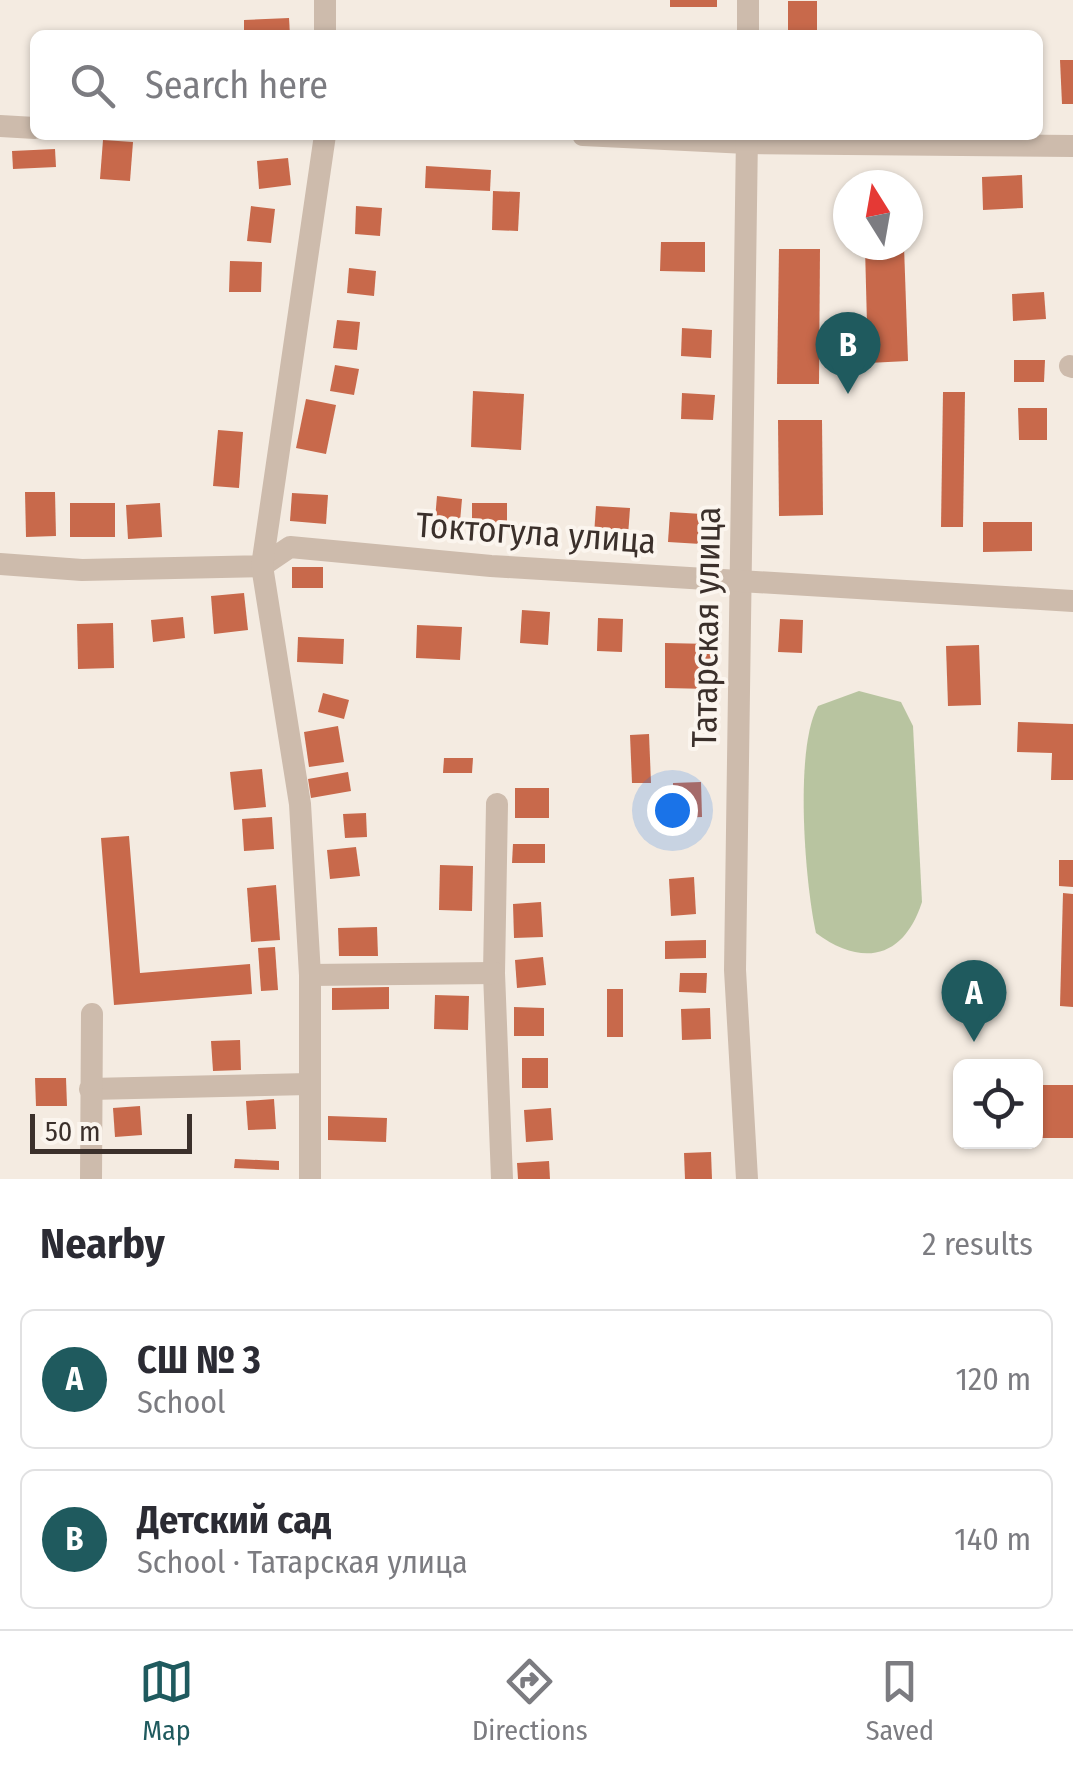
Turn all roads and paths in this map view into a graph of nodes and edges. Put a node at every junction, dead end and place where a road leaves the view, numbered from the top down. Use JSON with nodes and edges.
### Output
{"nodes":[{"id":1,"x":325,"y":0,"type":"edge"},
{"id":2,"x":748,"y":0,"type":"edge"},
{"id":3,"x":325,"y":30,"type":"edge"},
{"id":4,"x":748,"y":30,"type":"edge"},
{"id":5,"x":0,"y":126,"type":"edge"},
{"id":6,"x":30,"y":128,"type":"edge"},
{"id":7,"x":324,"y":140,"type":"edge"},
{"id":8,"x":747,"y":140,"type":"edge"},
{"id":9,"x":794,"y":140,"type":"edge"},
{"id":10,"x":1073,"y":146,"type":"edge"},
{"id":11,"x":0,"y":564,"type":"edge"},
{"id":12,"x":262,"y":566,"type":"junction"},
{"id":13,"x":743,"y":583,"type":"junction"},
{"id":14,"x":1073,"y":601,"type":"edge"},
{"id":15,"x":497,"y":804,"type":"dead end"},
{"id":16,"x":494,"y":972,"type":"junction"},
{"id":17,"x":310,"y":976,"type":"junction"},
{"id":18,"x":92,"y":1014,"type":"dead end"},
{"id":19,"x":309,"y":1084,"type":"junction"},
{"id":20,"x":90,"y":1089,"type":"junction"},
{"id":21,"x":91,"y":1179,"type":"edge"},
{"id":22,"x":310,"y":1179,"type":"edge"},
{"id":23,"x":502,"y":1179,"type":"edge"},
{"id":24,"x":748,"y":1179,"type":"edge"}],
"edges":[{"from":1,"to":3,"type":"street"},
{"from":2,"to":4,"type":"street"},
{"from":5,"to":6,"type":"street"},
{"from":7,"to":12,"type":"street"},
{"from":8,"to":13,"type":"street","name":"Татарская улица"},
{"from":9,"to":10,"type":"street"},
{"from":11,"to":12,"type":"street","name":"Токтогула улица"},
{"from":12,"to":13,"type":"street","name":"Токтогула улица"},
{"from":12,"to":17,"type":"street"},
{"from":13,"to":14,"type":"street","name":"Токтогула улица"},
{"from":13,"to":24,"type":"street","name":"Татарская улица"},
{"from":15,"to":16,"type":"street"},
{"from":16,"to":17,"type":"street"},
{"from":16,"to":23,"type":"street"},
{"from":17,"to":19,"type":"street"},
{"from":18,"to":20,"type":"street"},
{"from":19,"to":20,"type":"street"},
{"from":19,"to":22,"type":"street"},
{"from":20,"to":21,"type":"street"}]}
